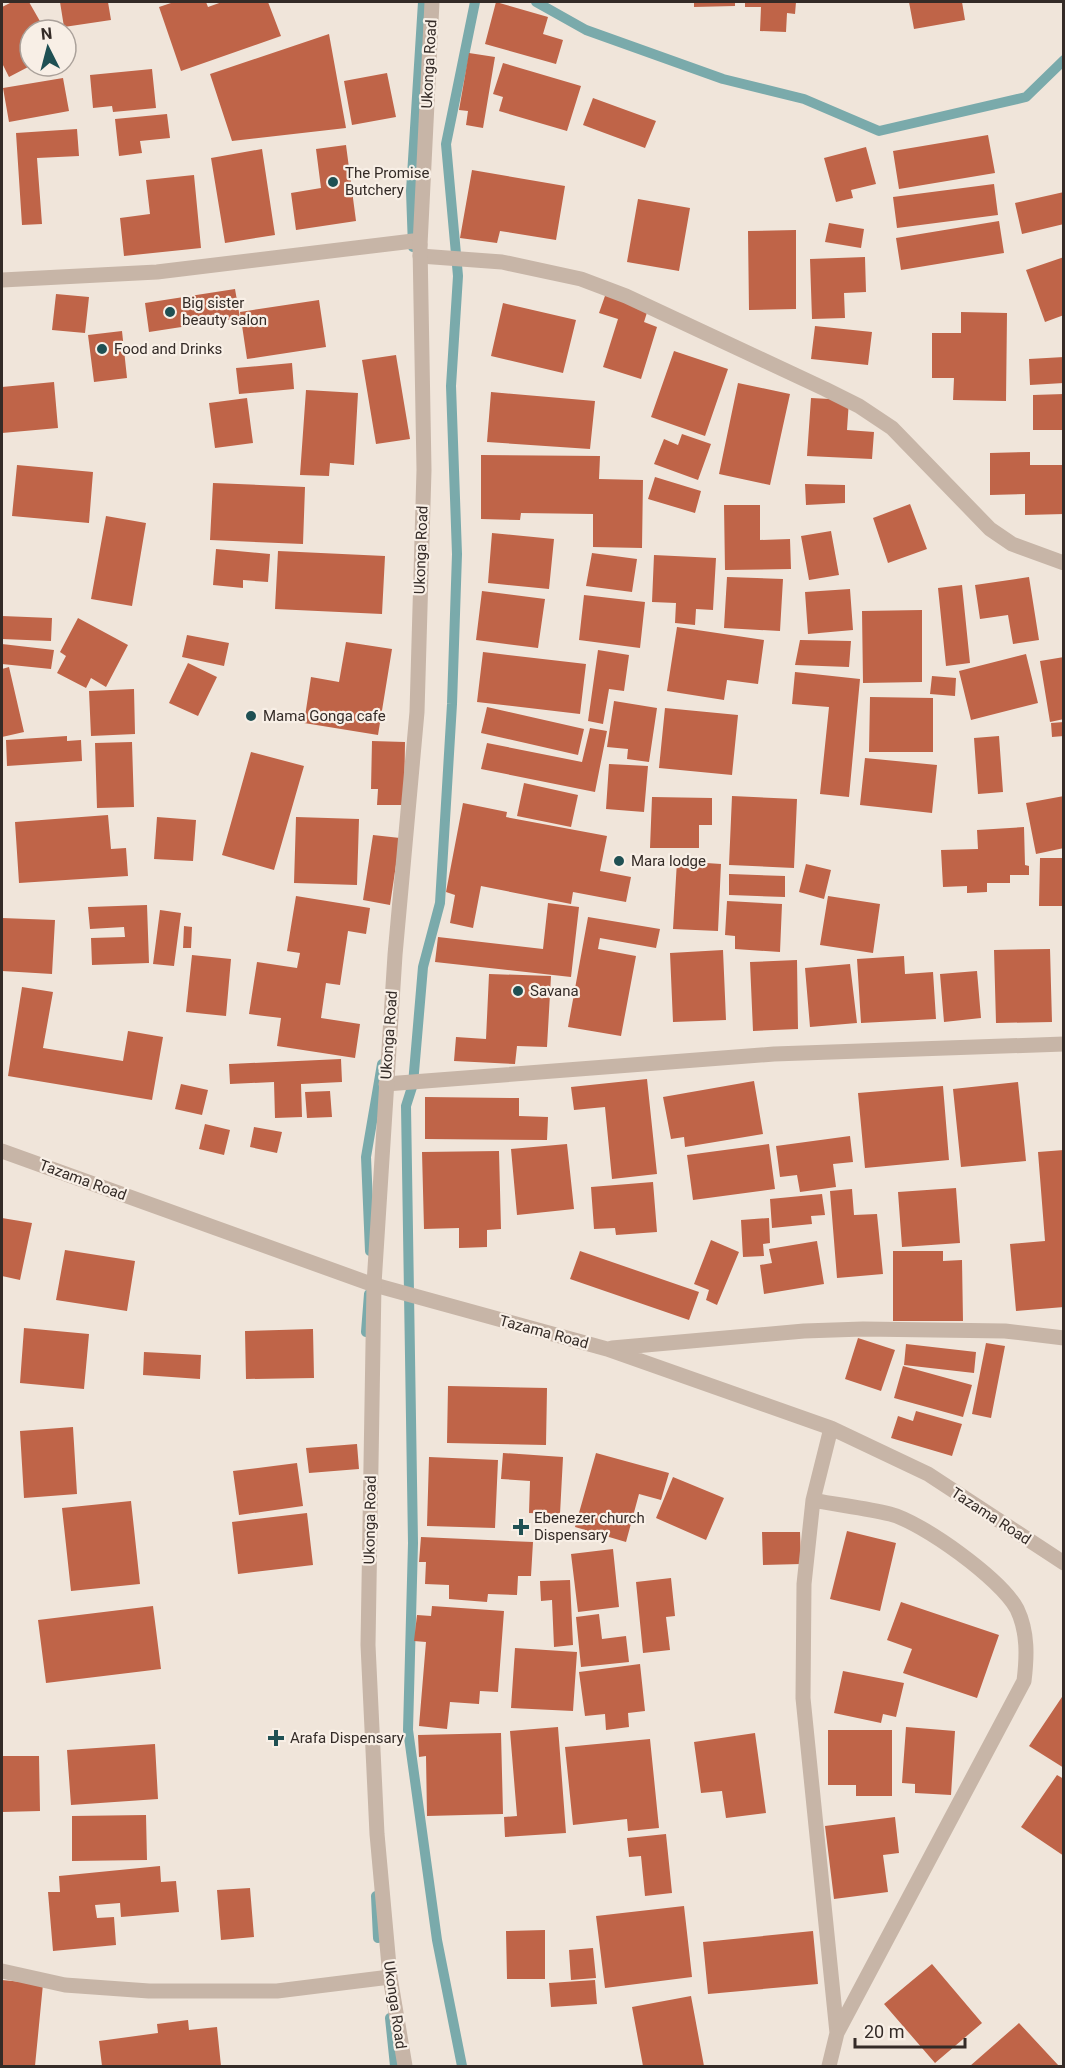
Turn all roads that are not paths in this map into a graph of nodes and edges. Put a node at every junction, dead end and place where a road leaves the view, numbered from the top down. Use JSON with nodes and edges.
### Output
{"nodes":[{"id":1,"x":432,"y":2,"type":"edge"},
{"id":2,"x":420,"y":251,"type":"junction"},
{"id":3,"x":2,"y":280,"type":"edge"},
{"id":4,"x":1064,"y":563,"type":"edge"},
{"id":5,"x":1064,"y":1044,"type":"edge"},
{"id":6,"x":386,"y":1084,"type":"junction"},
{"id":7,"x":2,"y":1151,"type":"edge"},
{"id":8,"x":374,"y":1284,"type":"junction"},
{"id":9,"x":1064,"y":1338,"type":"edge"},
{"id":10,"x":607,"y":1349,"type":"junction"},
{"id":11,"x":831,"y":1428,"type":"junction"},
{"id":12,"x":813,"y":1500,"type":"junction"},
{"id":13,"x":1064,"y":1563,"type":"edge"},
{"id":14,"x":2,"y":1971,"type":"edge"},
{"id":15,"x":390,"y":1977,"type":"junction"},
{"id":16,"x":837,"y":2032,"type":"junction"},
{"id":17,"x":405,"y":2067,"type":"edge"},
{"id":18,"x":829,"y":2067,"type":"edge"}],
"edges":[{"from":1,"to":2,"type":"street","name":"Ukonga Road"},
{"from":2,"to":3,"type":"street"},
{"from":2,"to":4,"type":"street"},
{"from":2,"to":6,"type":"street","name":"Ukonga Road"},
{"from":5,"to":6,"type":"street"},
{"from":6,"to":8,"type":"street","name":"Ukonga Road"},
{"from":7,"to":8,"type":"street","name":"Tazama Road"},
{"from":8,"to":10,"type":"street","name":"Tazama Road"},
{"from":8,"to":15,"type":"street","name":"Ukonga Road"},
{"from":9,"to":10,"type":"street"},
{"from":10,"to":11,"type":"street","name":"Tazama Road"},
{"from":11,"to":12,"type":"street"},
{"from":11,"to":13,"type":"street","name":"Tazama Road"},
{"from":12,"to":16,"type":"street"},
{"from":12,"to":16,"type":"street"},
{"from":14,"to":15,"type":"street"},
{"from":15,"to":17,"type":"street","name":"Ukonga Road"},
{"from":16,"to":18,"type":"street"}]}
